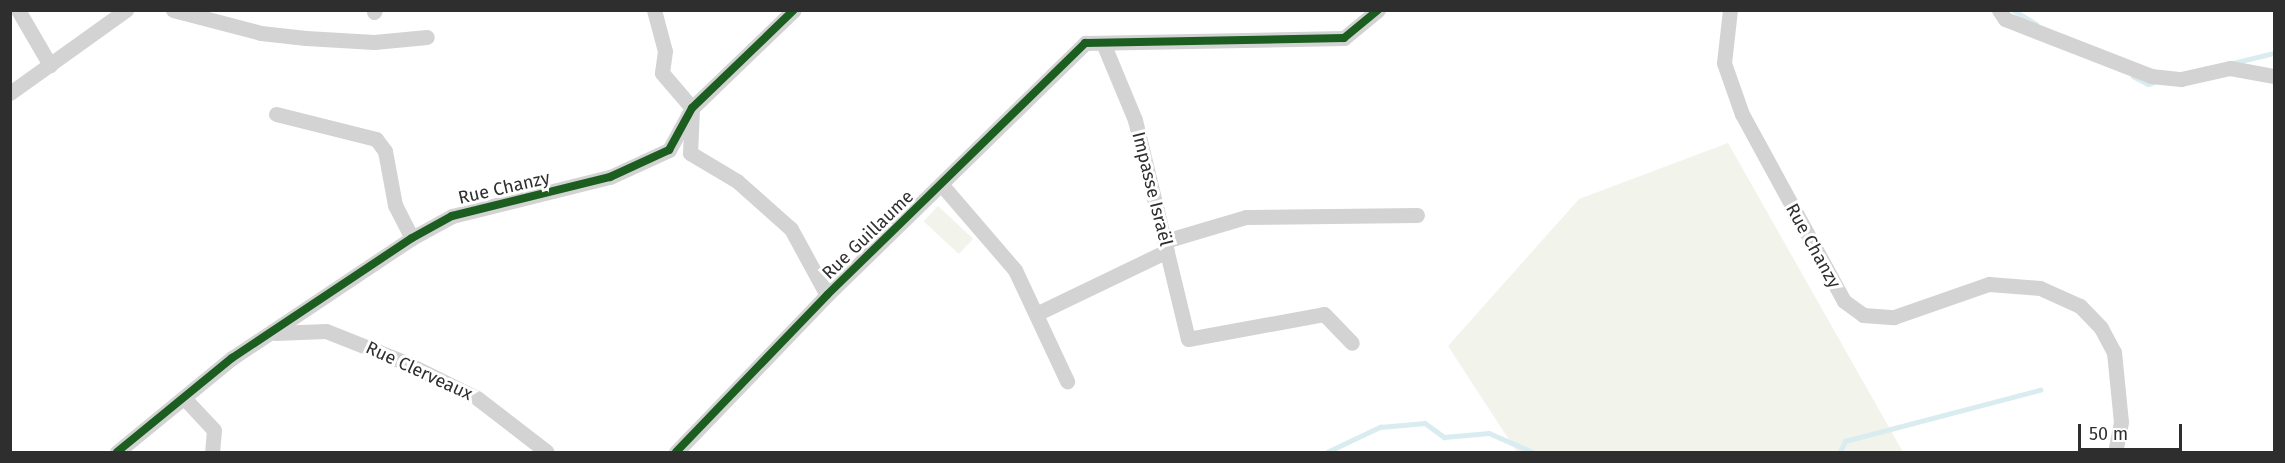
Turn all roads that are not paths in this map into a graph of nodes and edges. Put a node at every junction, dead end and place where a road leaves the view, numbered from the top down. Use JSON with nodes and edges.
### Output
{"nodes":[{"id":1,"x":18,"y":10,"type":"edge"},
{"id":2,"x":126,"y":10,"type":"edge"},
{"id":3,"x":173,"y":10,"type":"edge"},
{"id":4,"x":654,"y":10,"type":"edge"},
{"id":5,"x":794,"y":10,"type":"edge"},
{"id":6,"x":1378,"y":10,"type":"edge"},
{"id":7,"x":1730,"y":10,"type":"edge"},
{"id":8,"x":1999,"y":10,"type":"edge"},
{"id":9,"x":427,"y":38,"type":"dead end"},
{"id":10,"x":1103,"y":43,"type":"junction"},
{"id":11,"x":50,"y":65,"type":"junction"},
{"id":12,"x":2274,"y":76,"type":"edge"},
{"id":13,"x":10,"y":93,"type":"edge"},
{"id":14,"x":692,"y":108,"type":"junction"},
{"id":15,"x":276,"y":114,"type":"dead end"},
{"id":16,"x":941,"y":184,"type":"junction"},
{"id":17,"x":1417,"y":215,"type":"dead end"},
{"id":18,"x":412,"y":238,"type":"junction"},
{"id":19,"x":1166,"y":246,"type":"junction"},
{"id":20,"x":828,"y":295,"type":"junction"},
{"id":21,"x":1036,"y":314,"type":"junction"},
{"id":22,"x":275,"y":333,"type":"junction"},
{"id":23,"x":1352,"y":342,"type":"dead end"},
{"id":24,"x":1067,"y":381,"type":"dead end"},
{"id":25,"x":185,"y":399,"type":"junction"},
{"id":26,"x":117,"y":453,"type":"edge"},
{"id":27,"x":212,"y":453,"type":"edge"},
{"id":28,"x":547,"y":453,"type":"edge"},
{"id":29,"x":676,"y":453,"type":"edge"},
{"id":30,"x":2115,"y":453,"type":"edge"}],
"edges":[{"from":1,"to":11,"type":"street"},
{"from":2,"to":11,"type":"street"},
{"from":3,"to":9,"type":"street"},
{"from":4,"to":14,"type":"street"},
{"from":5,"to":14,"type":"street","name":"Rue Chanzy"},
{"from":6,"to":10,"type":"street"},
{"from":7,"to":30,"type":"street","name":"Rue Chanzy"},
{"from":8,"to":12,"type":"street"},
{"from":10,"to":16,"type":"street","name":"Rue Guillaume"},
{"from":10,"to":19,"type":"street","name":"Impasse Israël"},
{"from":11,"to":13,"type":"street"},
{"from":14,"to":18,"type":"street","name":"Rue Chanzy"},
{"from":14,"to":20,"type":"street"},
{"from":15,"to":18,"type":"street"},
{"from":16,"to":20,"type":"street","name":"Rue Guillaume"},
{"from":16,"to":21,"type":"street"},
{"from":17,"to":19,"type":"street"},
{"from":18,"to":22,"type":"street","name":"Rue Chanzy"},
{"from":19,"to":21,"type":"street"},
{"from":19,"to":23,"type":"street","name":"Impasse Israël"},
{"from":20,"to":29,"type":"street","name":"Rue Guillaume"},
{"from":21,"to":24,"type":"street"},
{"from":22,"to":25,"type":"street","name":"Rue Chanzy"},
{"from":22,"to":28,"type":"street","name":"Rue Clerveaux"},
{"from":25,"to":26,"type":"street","name":"Rue Chanzy"},
{"from":25,"to":27,"type":"street"}]}
